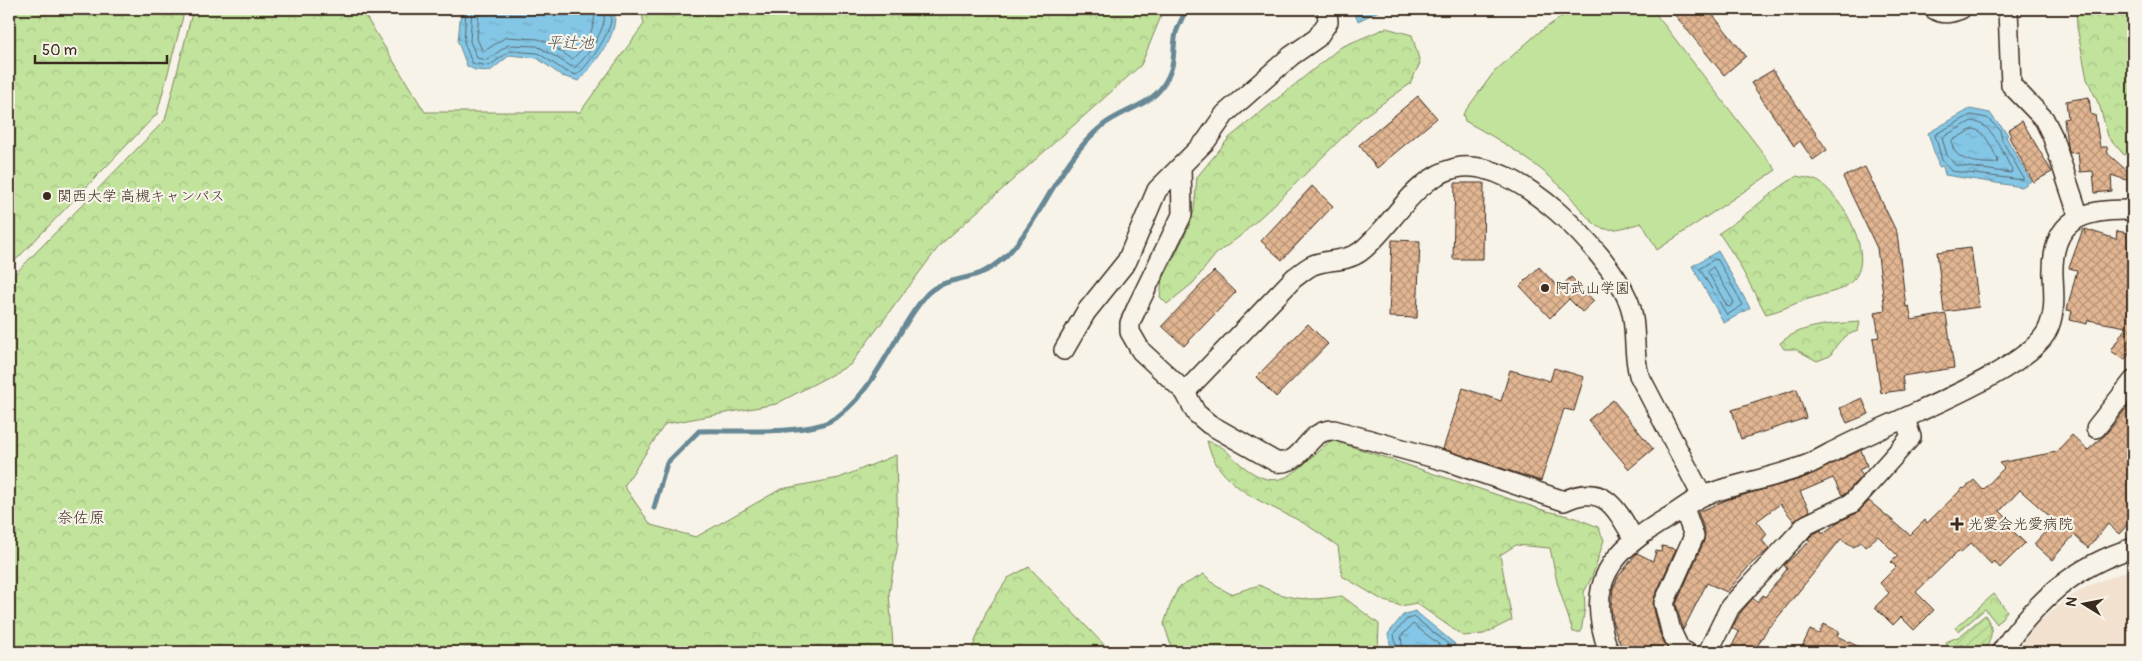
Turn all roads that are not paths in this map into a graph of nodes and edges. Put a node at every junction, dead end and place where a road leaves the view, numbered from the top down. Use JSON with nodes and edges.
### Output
{"nodes":[{"id":1,"x":1326,"y":9,"type":"edge"},
{"id":2,"x":1934,"y":9,"type":"edge"},
{"id":3,"x":1961,"y":9,"type":"edge"},
{"id":4,"x":2008,"y":9,"type":"edge"},
{"id":5,"x":1181,"y":166,"type":"junction"},
{"id":6,"x":2133,"y":210,"type":"edge"},
{"id":7,"x":2079,"y":216,"type":"junction"},
{"id":8,"x":1064,"y":350,"type":"dead end"},
{"id":9,"x":2133,"y":381,"type":"edge"},
{"id":10,"x":1186,"y":392,"type":"junction"},
{"id":11,"x":1905,"y":418,"type":"junction"},
{"id":12,"x":2096,"y":428,"type":"dead end"},
{"id":13,"x":1702,"y":496,"type":"junction"},
{"id":14,"x":1684,"y":508,"type":"junction"},
{"id":15,"x":1634,"y":539,"type":"junction"},
{"id":16,"x":2133,"y":548,"type":"edge"},
{"id":17,"x":1609,"y":652,"type":"edge"},
{"id":18,"x":1686,"y":652,"type":"edge"},
{"id":19,"x":1708,"y":652,"type":"edge"},
{"id":20,"x":2001,"y":652,"type":"edge"}],
"edges":[{"from":1,"to":5,"type":"street"},
{"from":2,"to":3,"type":"street"},
{"from":4,"to":7,"type":"street"},
{"from":5,"to":8,"type":"street"},
{"from":5,"to":10,"type":"street"},
{"from":6,"to":7,"type":"street"},
{"from":7,"to":11,"type":"street"},
{"from":9,"to":12,"type":"street"},
{"from":10,"to":13,"type":"street"},
{"from":10,"to":15,"type":"street"},
{"from":11,"to":13,"type":"street"},
{"from":11,"to":19,"type":"street"},
{"from":13,"to":14,"type":"street"},
{"from":14,"to":15,"type":"street"},
{"from":14,"to":18,"type":"street"},
{"from":15,"to":17,"type":"street"},
{"from":16,"to":20,"type":"street"}]}
